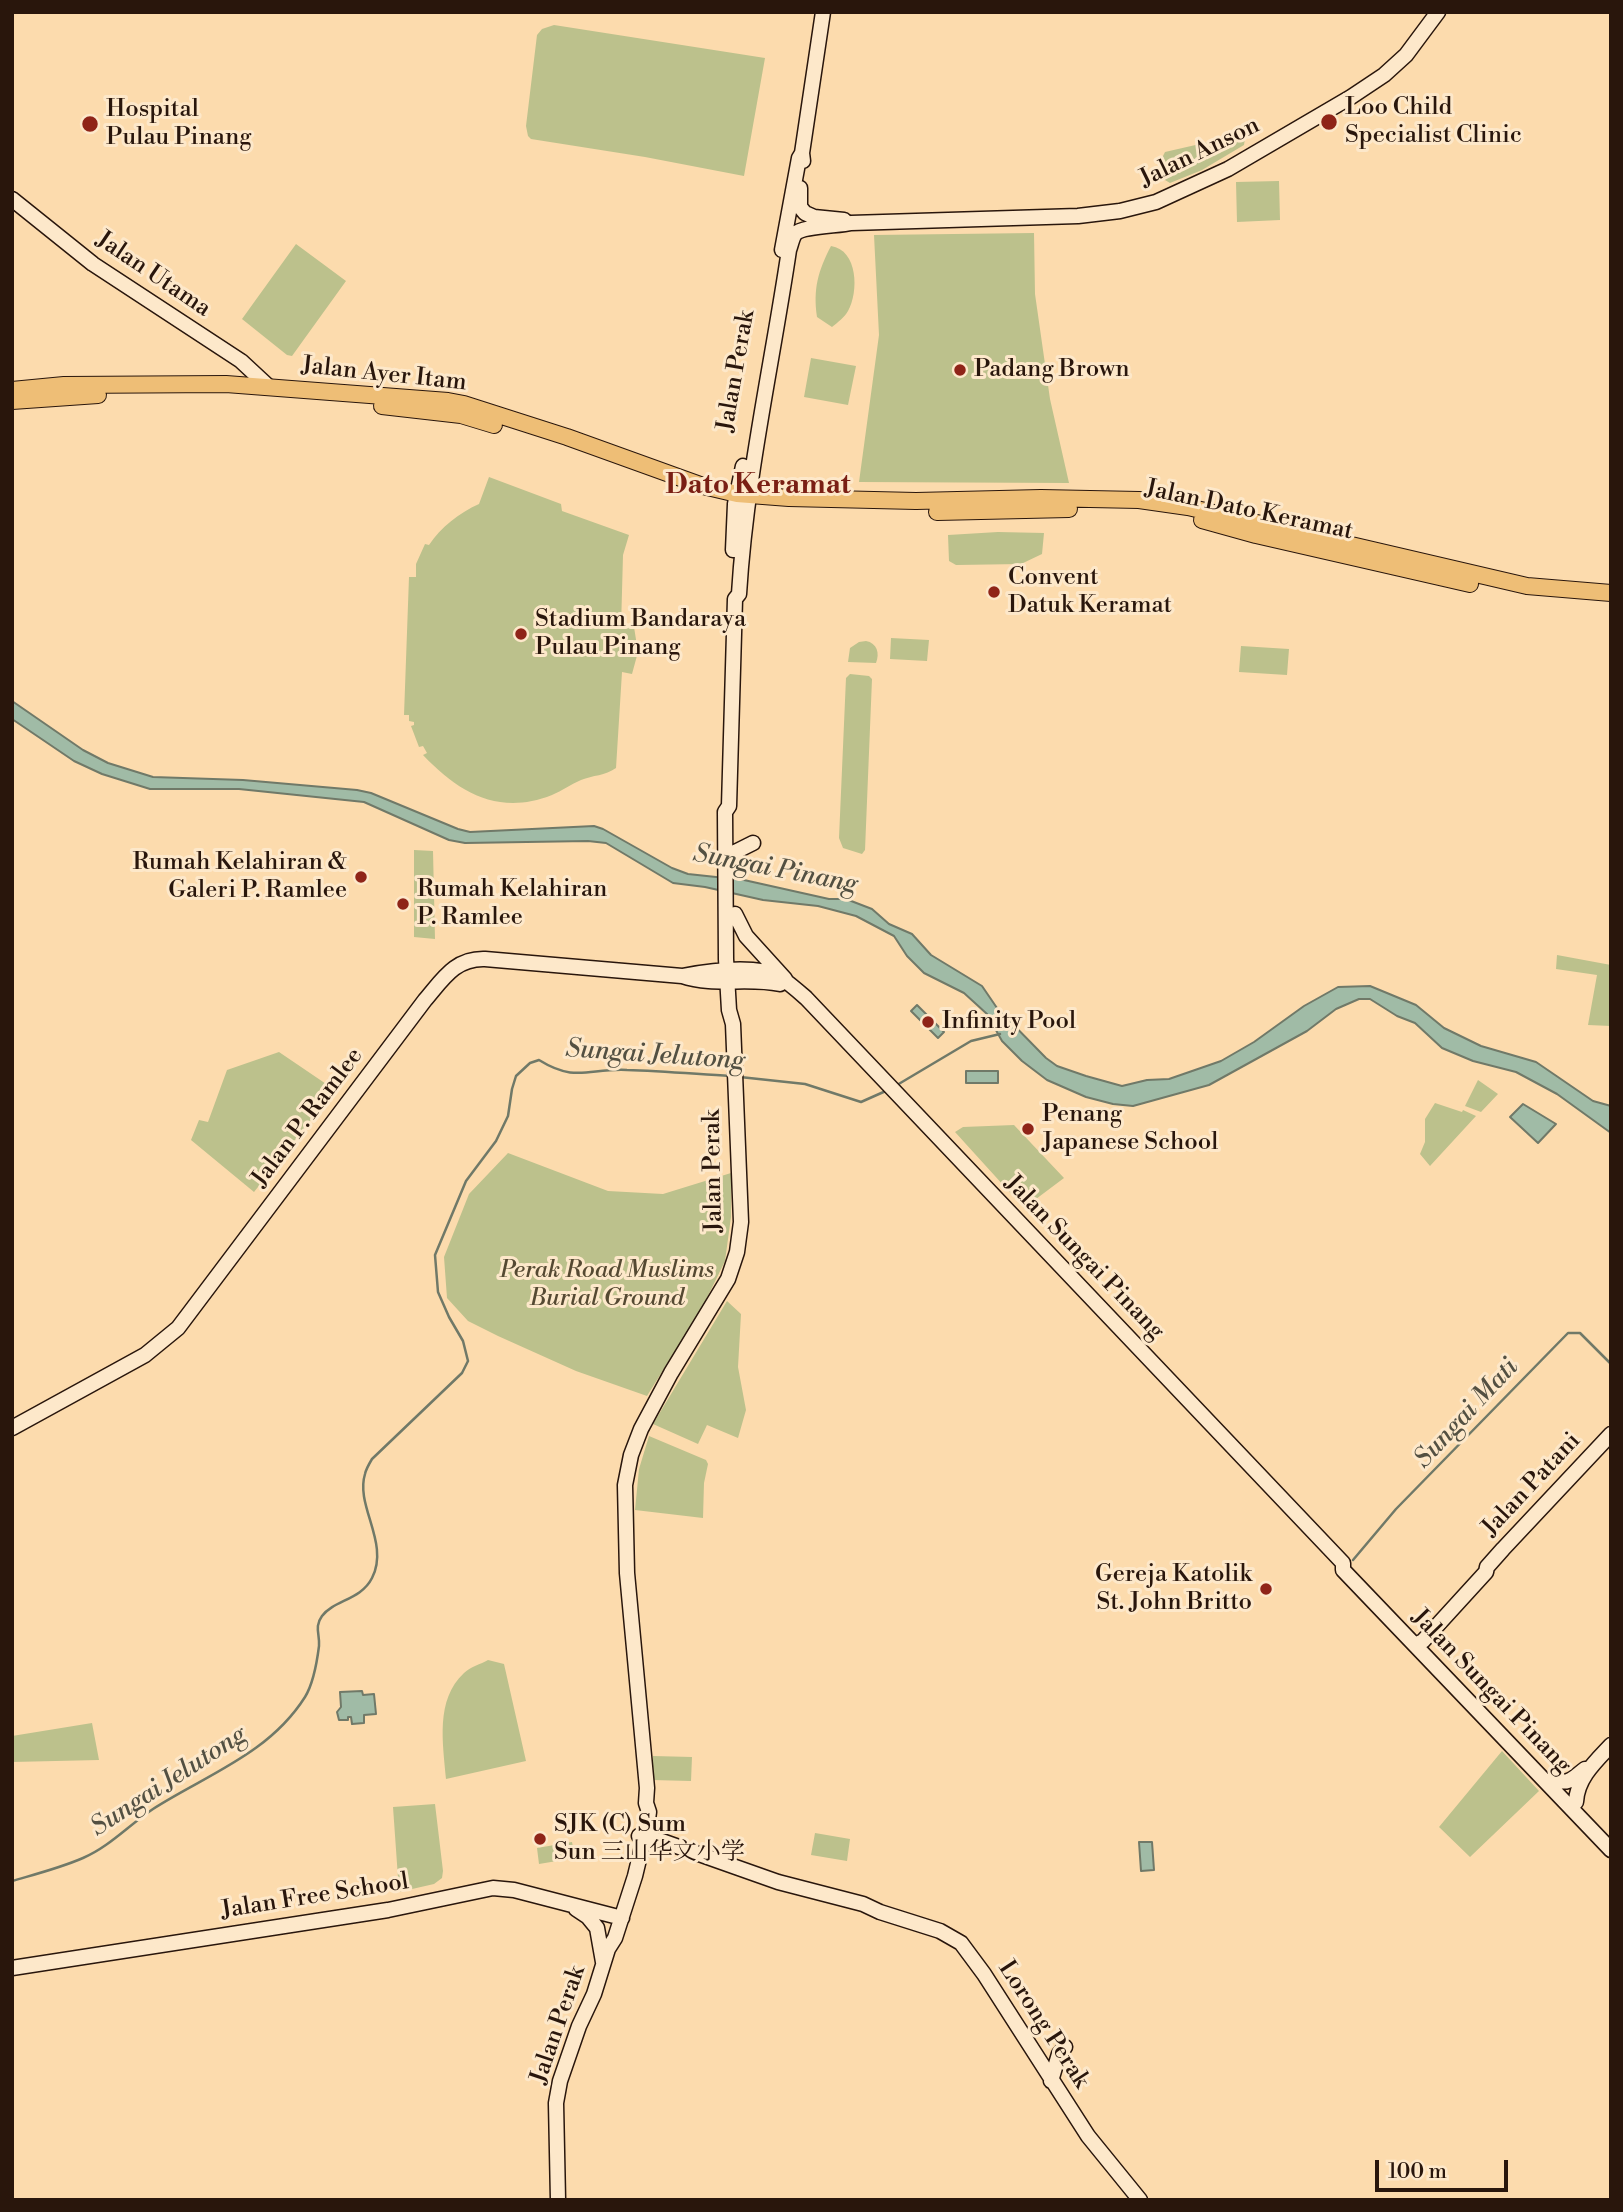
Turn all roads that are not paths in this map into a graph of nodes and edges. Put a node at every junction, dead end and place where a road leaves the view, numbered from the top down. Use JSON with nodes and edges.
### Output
{"nodes":[{"id":1,"x":823,"y":12,"type":"edge"},
{"id":2,"x":1438,"y":12,"type":"edge"},
{"id":3,"x":802,"y":153,"type":"junction"},
{"id":4,"x":12,"y":199,"type":"edge"},
{"id":5,"x":852,"y":223,"type":"junction"},
{"id":6,"x":269,"y":387,"type":"junction"},
{"id":7,"x":12,"y":390,"type":"edge"},
{"id":8,"x":12,"y":401,"type":"edge"},
{"id":9,"x":741,"y":500,"type":"junction"},
{"id":10,"x":1611,"y":593,"type":"edge"},
{"id":11,"x":1611,"y":603,"type":"edge"},
{"id":12,"x":753,"y":843,"type":"dead end"},
{"id":13,"x":731,"y":853,"type":"junction"},
{"id":14,"x":731,"y":896,"type":"junction"},
{"id":15,"x":735,"y":914,"type":"junction"},
{"id":16,"x":732,"y":976,"type":"junction"},
{"id":17,"x":790,"y":986,"type":"junction"},
{"id":18,"x":12,"y":1428,"type":"edge"},
{"id":19,"x":1611,"y":1434,"type":"edge"},
{"id":20,"x":1419,"y":1641,"type":"junction"},
{"id":21,"x":1611,"y":1745,"type":"edge"},
{"id":22,"x":1591,"y":1767,"type":"junction"},
{"id":23,"x":1554,"y":1778,"type":"junction"},
{"id":24,"x":1576,"y":1801,"type":"junction"},
{"id":25,"x":641,"y":1836,"type":"junction"},
{"id":26,"x":1611,"y":1839,"type":"edge"},
{"id":27,"x":1611,"y":1850,"type":"edge"},
{"id":28,"x":640,"y":1858,"type":"junction"},
{"id":29,"x":570,"y":1903,"type":"junction"},
{"id":30,"x":880,"y":1913,"type":"junction"},
{"id":31,"x":617,"y":1916,"type":"junction"},
{"id":32,"x":604,"y":1965,"type":"junction"},
{"id":33,"x":12,"y":1968,"type":"edge"},
{"id":34,"x":1065,"y":2047,"type":"dead end"},
{"id":35,"x":1051,"y":2081,"type":"junction"},
{"id":36,"x":558,"y":2200,"type":"edge"},
{"id":37,"x":1140,"y":2200,"type":"edge"}],
"edges":[{"from":1,"to":3,"type":"main road","name":"Jalan Perak"},
{"from":2,"to":5,"type":"main road","name":"Jalan Anson"},
{"from":3,"to":5,"type":"main road","name":"Jalan Perak"},
{"from":3,"to":9,"type":"main road","name":"Jalan Perak"},
{"from":4,"to":6,"type":"main road","name":"Jalan Utama"},
{"from":5,"to":9,"type":"main road","name":"Jalan Perak"},
{"from":6,"to":7,"type":"main road","name":"Jalan Ayer Itam"},
{"from":6,"to":9,"type":"main road","name":"Jalan Ayer Itam"},
{"from":8,"to":9,"type":"main road","name":"Jalan Ayer Itam"},
{"from":9,"to":10,"type":"main road","name":"Jalan Dato Keramat"},
{"from":9,"to":11,"type":"main road","name":"Jalan Dato Keramat"},
{"from":9,"to":13,"type":"main road","name":"Jalan Perak"},
{"from":12,"to":13,"type":"main road"},
{"from":13,"to":14,"type":"main road","name":"Jalan Perak"},
{"from":13,"to":14,"type":"main road","name":"Jalan Perak"},
{"from":14,"to":15,"type":"main road","name":"Jalan Perak"},
{"from":14,"to":16,"type":"main road","name":"Jalan Perak"},
{"from":15,"to":16,"type":"main road","name":"Jalan Perak"},
{"from":15,"to":17,"type":"main road","name":"Jalan Sungai Pinang"},
{"from":16,"to":17,"type":"main road"},
{"from":16,"to":18,"type":"main road","name":"Jalan P. Ramlee"},
{"from":16,"to":25,"type":"main road","name":"Jalan Perak"},
{"from":17,"to":20,"type":"main road","name":"Jalan Sungai Pinang"},
{"from":19,"to":20,"type":"main road","name":"Jalan Patani"},
{"from":20,"to":23,"type":"main road","name":"Jalan Sungai Pinang"},
{"from":20,"to":27,"type":"main road","name":"Jalan Sungai Pinang"},
{"from":21,"to":22,"type":"main road"},
{"from":22,"to":23,"type":"main road"},
{"from":22,"to":24,"type":"main road"},
{"from":23,"to":24,"type":"main road","name":"Jalan Sungai Pinang"},
{"from":24,"to":26,"type":"main road","name":"Jalan Sungai Pinang"},
{"from":25,"to":28,"type":"main road","name":"Jalan Perak"},
{"from":25,"to":30,"type":"main road","name":"Lorong Perak"},
{"from":25,"to":31,"type":"main road","name":"Jalan Perak"},
{"from":28,"to":30,"type":"main road","name":"Lorong Perak"},
{"from":28,"to":31,"type":"main road","name":"Jalan Perak"},
{"from":29,"to":31,"type":"main road","name":"Jalan Free School"},
{"from":29,"to":32,"type":"main road"},
{"from":29,"to":33,"type":"main road","name":"Jalan Free School"},
{"from":30,"to":35,"type":"main road","name":"Lorong Perak"},
{"from":31,"to":32,"type":"main road","name":"Jalan Perak"},
{"from":32,"to":36,"type":"main road","name":"Jalan Perak"},
{"from":34,"to":35,"type":"main road"},
{"from":35,"to":37,"type":"main road","name":"Lorong Perak"}]}
